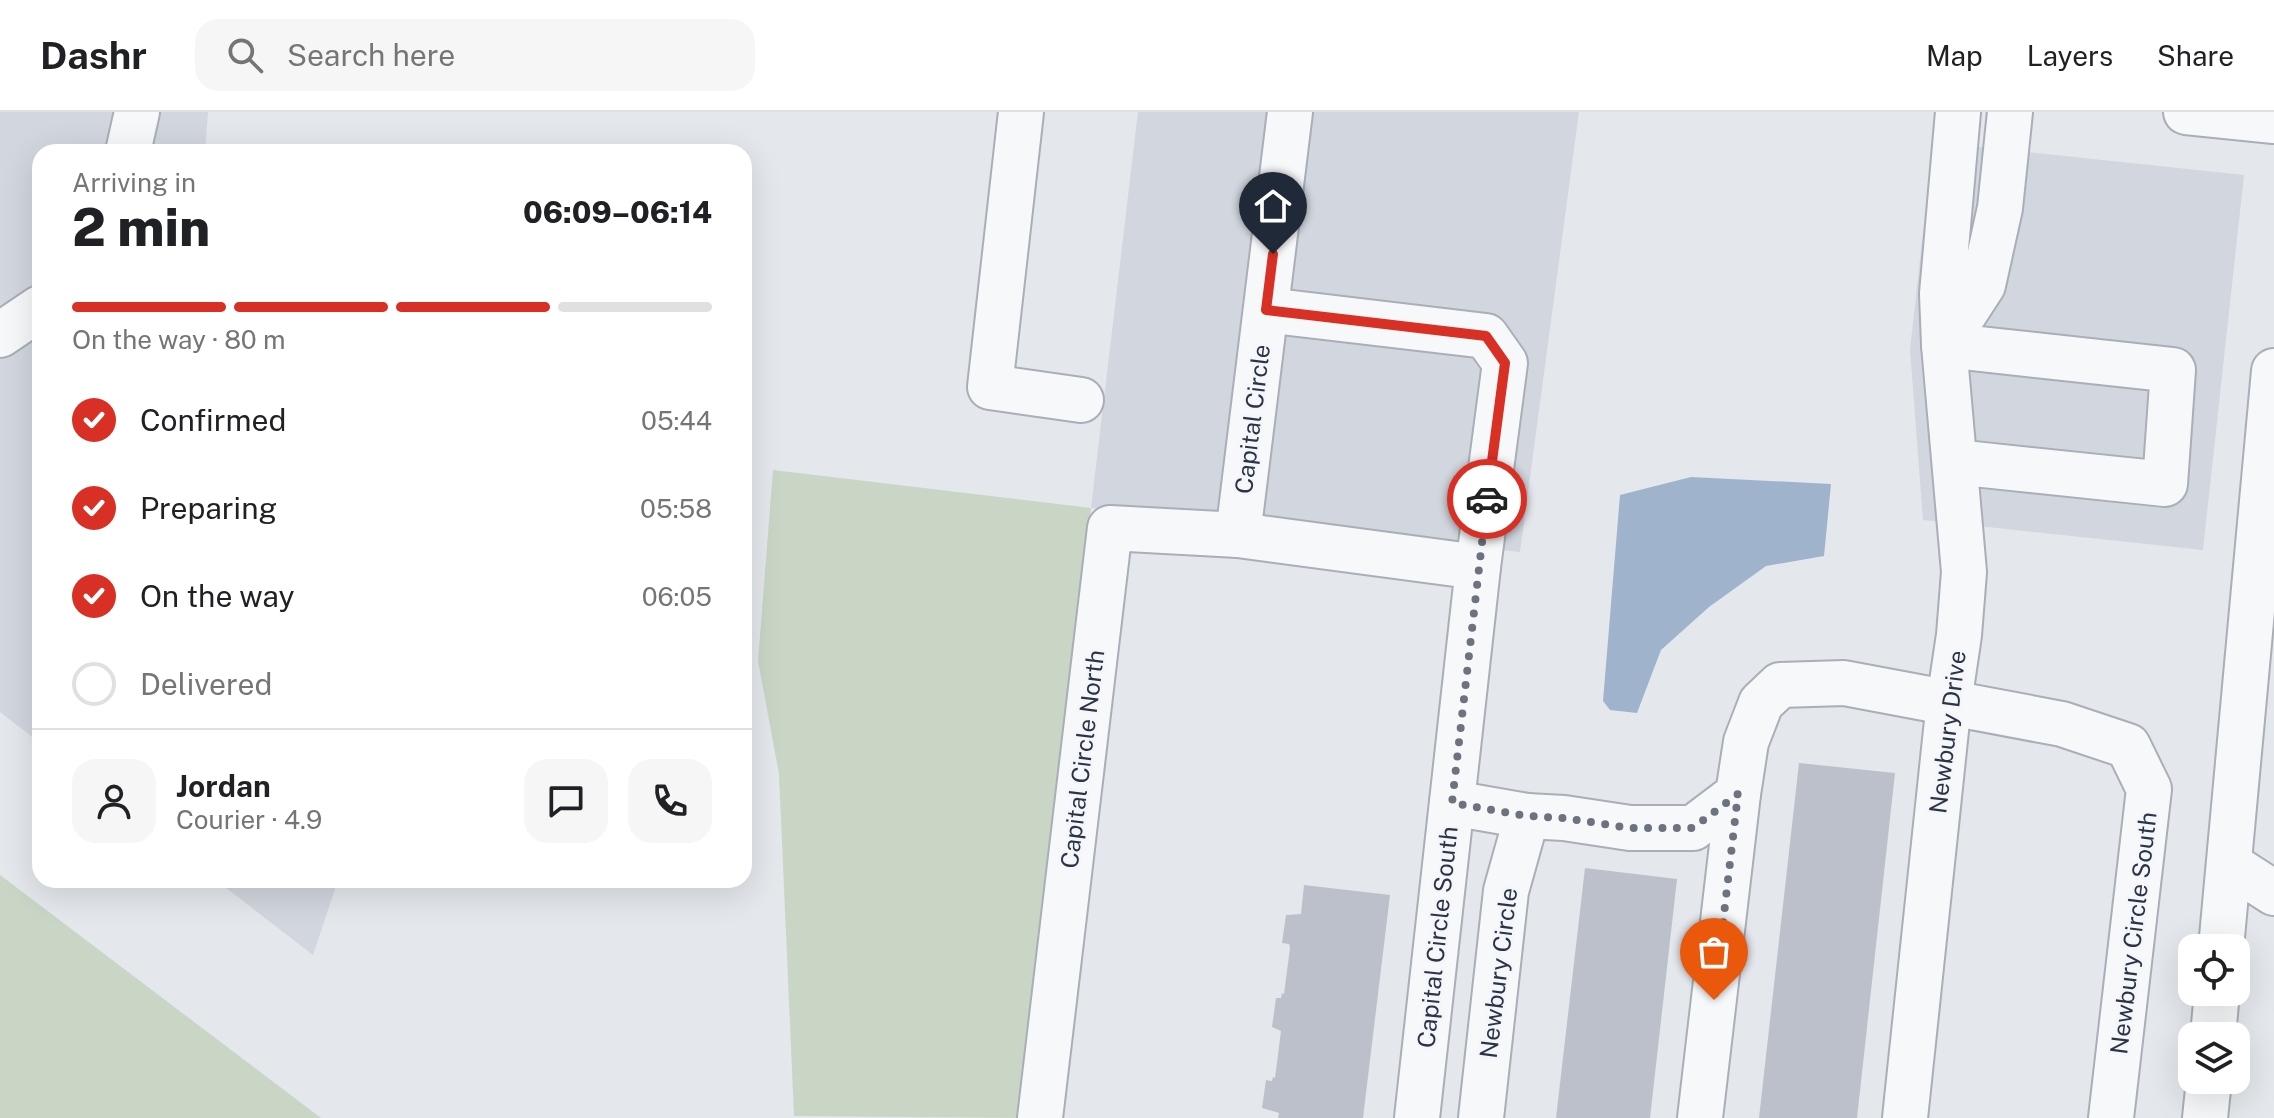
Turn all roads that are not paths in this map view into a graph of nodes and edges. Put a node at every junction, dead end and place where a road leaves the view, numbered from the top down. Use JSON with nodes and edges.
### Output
{"nodes":[{"id":1,"x":137,"y":112,"type":"edge"},
{"id":2,"x":1021,"y":112,"type":"edge"},
{"id":3,"x":1290,"y":112,"type":"edge"},
{"id":4,"x":1958,"y":112,"type":"edge"},
{"id":5,"x":2010,"y":112,"type":"edge"},
{"id":6,"x":2186,"y":112,"type":"edge"},
{"id":7,"x":2274,"y":121,"type":"edge"},
{"id":8,"x":130,"y":144,"type":"edge"},
{"id":9,"x":1266,"y":310,"type":"junction"},
{"id":10,"x":32,"y":313,"type":"edge"},
{"id":11,"x":0,"y":335,"type":"edge"},
{"id":12,"x":1944,"y":345,"type":"junction"},
{"id":13,"x":2274,"y":373,"type":"edge"},
{"id":14,"x":1081,"y":400,"type":"dead end"},
{"id":15,"x":1955,"y":462,"type":"junction"},
{"id":16,"x":2270,"y":466,"type":"edge"},
{"id":17,"x":1238,"y":535,"type":"junction"},
{"id":18,"x":1478,"y":567,"type":"junction"},
{"id":19,"x":2259,"y":696,"type":"edge"},
{"id":20,"x":1949,"y":702,"type":"junction"},
{"id":21,"x":1738,"y":794,"type":"junction"},
{"id":22,"x":1452,"y":803,"type":"junction"},
{"id":23,"x":1527,"y":816,"type":"junction"},
{"id":24,"x":2229,"y":864,"type":"junction"},
{"id":25,"x":2274,"y":893,"type":"edge"},
{"id":26,"x":2222,"y":934,"type":"edge"},
{"id":27,"x":2208,"y":1094,"type":"edge"},
{"id":28,"x":1040,"y":1118,"type":"edge"},
{"id":29,"x":1417,"y":1118,"type":"edge"},
{"id":30,"x":1481,"y":1118,"type":"edge"},
{"id":31,"x":1700,"y":1118,"type":"edge"},
{"id":32,"x":1905,"y":1118,"type":"edge"},
{"id":33,"x":2111,"y":1118,"type":"edge"},
{"id":34,"x":2205,"y":1118,"type":"edge"}],
"edges":[{"from":1,"to":8,"type":"street"},
{"from":2,"to":14,"type":"street"},
{"from":3,"to":9,"type":"street","name":"Capital Circle"},
{"from":4,"to":12,"type":"street","name":"Newbury Drive"},
{"from":5,"to":12,"type":"street"},
{"from":6,"to":7,"type":"street"},
{"from":9,"to":17,"type":"street","name":"Capital Circle"},
{"from":9,"to":18,"type":"street","name":"Capital Circle South"},
{"from":10,"to":11,"type":"street"},
{"from":12,"to":15,"type":"street","name":"Newbury Drive"},
{"from":12,"to":15,"type":"street"},
{"from":13,"to":16,"type":"street"},
{"from":15,"to":20,"type":"street","name":"Newbury Drive"},
{"from":16,"to":19,"type":"street"},
{"from":17,"to":18,"type":"street"},
{"from":17,"to":28,"type":"street","name":"Capital Circle North"},
{"from":18,"to":22,"type":"street","name":"Capital Circle South"},
{"from":19,"to":24,"type":"street"},
{"from":20,"to":21,"type":"street"},
{"from":20,"to":32,"type":"street","name":"Newbury Drive"},
{"from":20,"to":33,"type":"street","name":"Newbury Circle South"},
{"from":21,"to":23,"type":"street"},
{"from":21,"to":31,"type":"street"},
{"from":22,"to":23,"type":"street"},
{"from":22,"to":29,"type":"street","name":"Capital Circle South"},
{"from":23,"to":30,"type":"street","name":"Newbury Circle"},
{"from":24,"to":25,"type":"street"},
{"from":24,"to":26,"type":"street"},
{"from":27,"to":34,"type":"street"}]}
